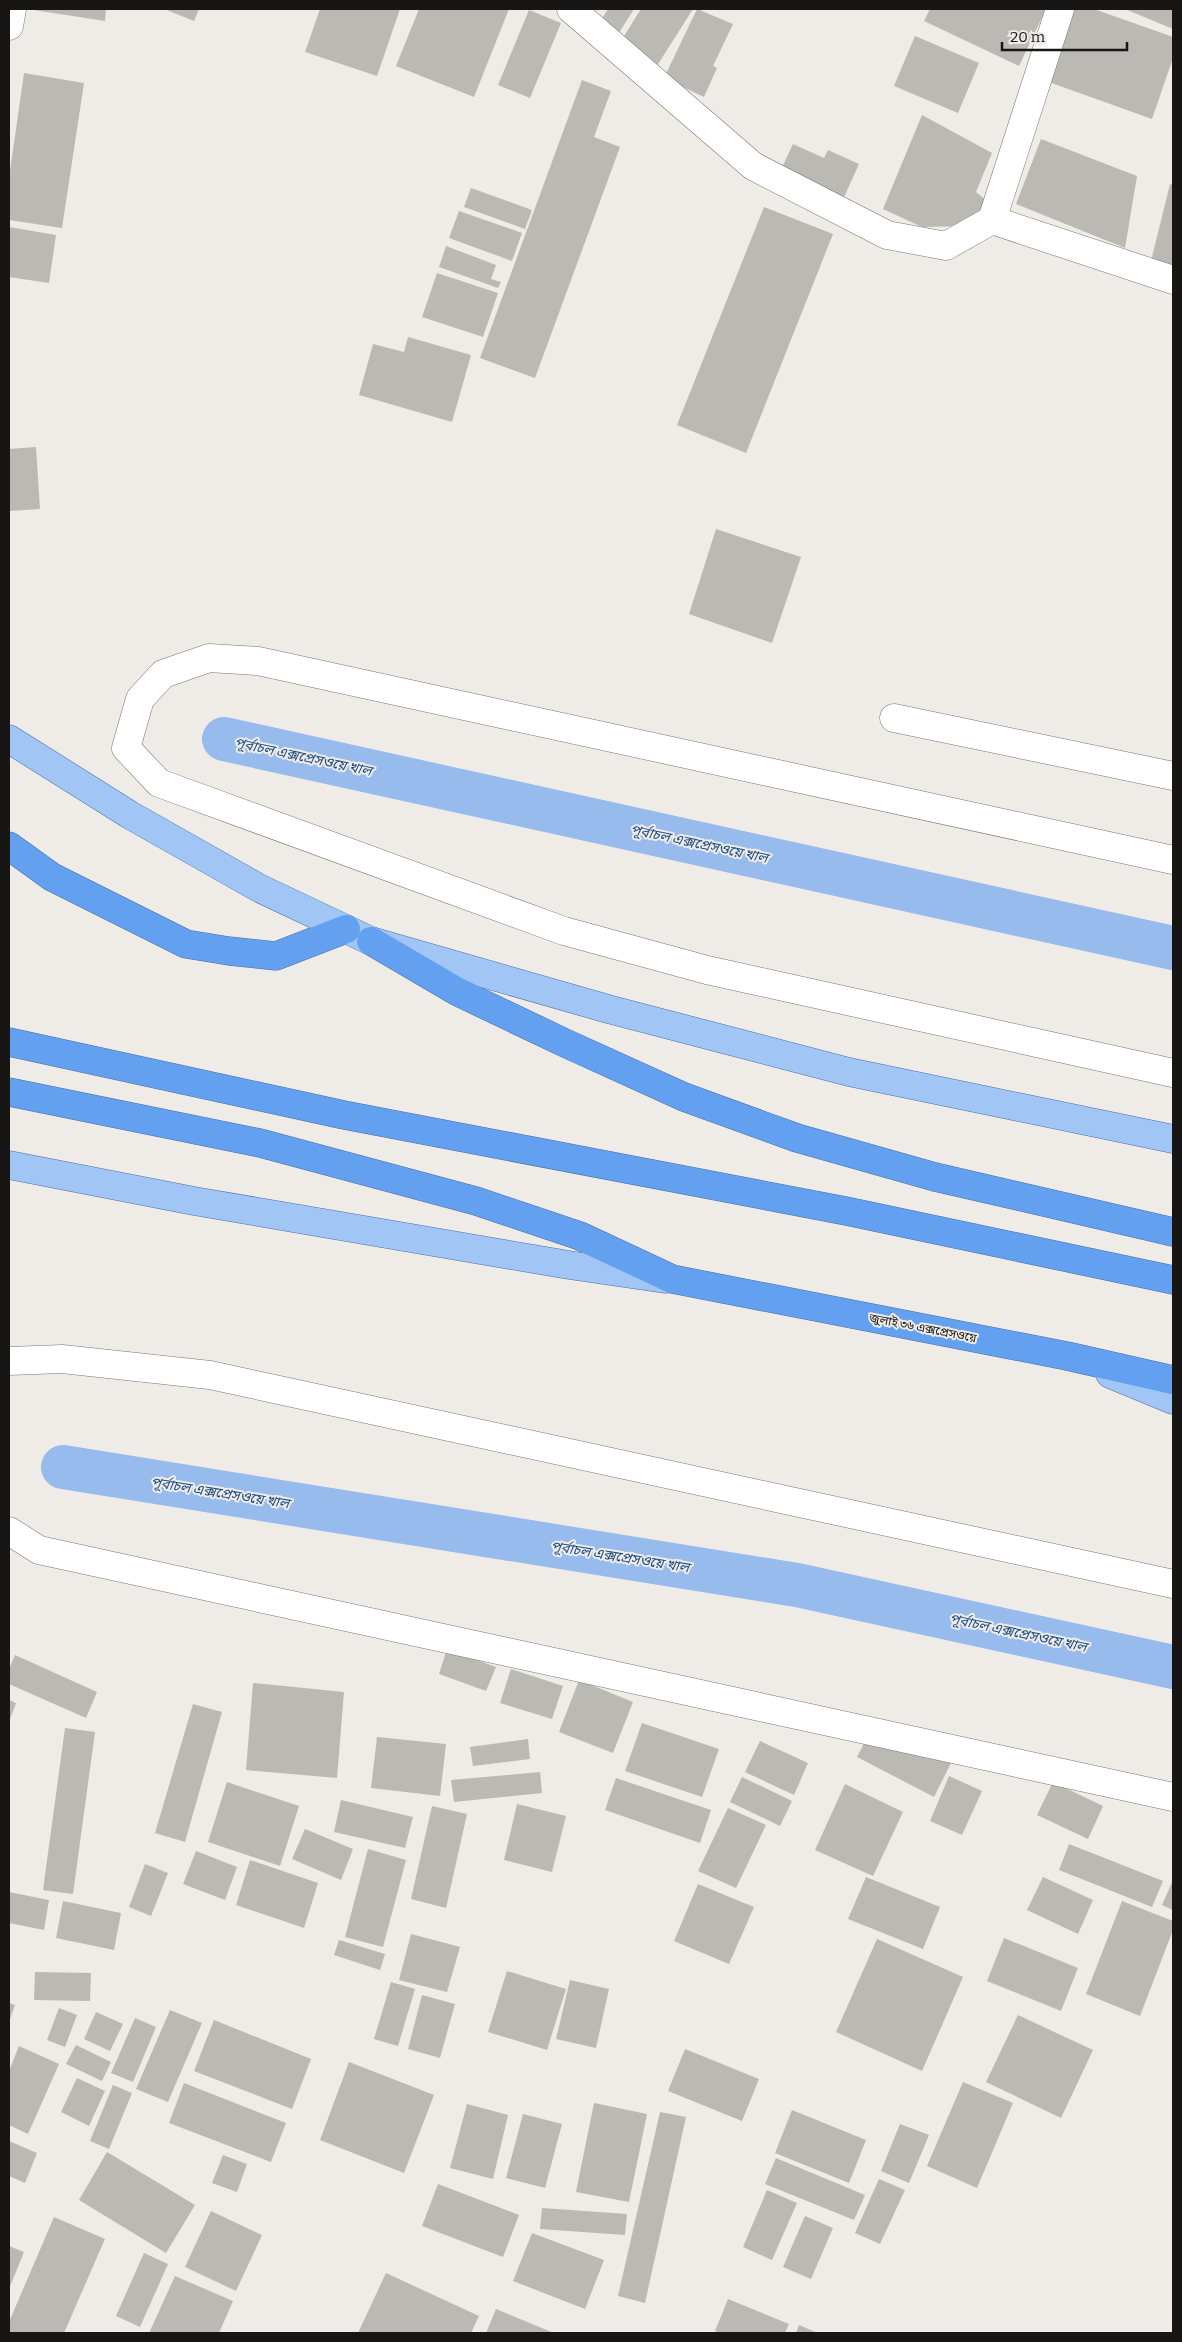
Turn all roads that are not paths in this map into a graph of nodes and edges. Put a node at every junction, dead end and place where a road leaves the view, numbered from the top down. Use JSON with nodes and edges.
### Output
{"nodes":[{"id":1,"x":12,"y":9,"type":"edge"},
{"id":2,"x":570,"y":9,"type":"edge"},
{"id":3,"x":1060,"y":9,"type":"edge"},
{"id":4,"x":9,"y":26,"type":"edge"},
{"id":5,"x":992,"y":220,"type":"junction"},
{"id":6,"x":1173,"y":280,"type":"edge"},
{"id":7,"x":894,"y":718,"type":"dead end"},
{"id":8,"x":9,"y":739,"type":"edge"},
{"id":9,"x":1173,"y":776,"type":"edge"},
{"id":10,"x":9,"y":846,"type":"edge"},
{"id":11,"x":1173,"y":860,"type":"edge"},
{"id":12,"x":346,"y":929,"type":"junction"},
{"id":13,"x":371,"y":941,"type":"junction"},
{"id":14,"x":9,"y":1042,"type":"edge"},
{"id":15,"x":1173,"y":1073,"type":"edge"},
{"id":16,"x":9,"y":1092,"type":"edge"},
{"id":17,"x":1173,"y":1139,"type":"edge"},
{"id":18,"x":9,"y":1165,"type":"edge"},
{"id":19,"x":1173,"y":1232,"type":"edge"},
{"id":20,"x":672,"y":1279,"type":"junction"},
{"id":21,"x":1173,"y":1280,"type":"edge"},
{"id":22,"x":1067,"y":1356,"type":"junction"},
{"id":23,"x":9,"y":1361,"type":"edge"},
{"id":24,"x":1173,"y":1380,"type":"edge"},
{"id":25,"x":1173,"y":1400,"type":"edge"},
{"id":26,"x":9,"y":1531,"type":"edge"},
{"id":27,"x":1173,"y":1584,"type":"edge"},
{"id":28,"x":1173,"y":1797,"type":"edge"}],
"edges":[{"from":1,"to":4,"type":"street"},
{"from":2,"to":5,"type":"street"},
{"from":3,"to":5,"type":"street"},
{"from":5,"to":6,"type":"street"},
{"from":7,"to":9,"type":"street"},
{"from":8,"to":12,"type":"main road"},
{"from":10,"to":12,"type":"highway"},
{"from":11,"to":15,"type":"street"},
{"from":12,"to":13,"type":"main road"},
{"from":13,"to":17,"type":"main road"},
{"from":13,"to":19,"type":"highway"},
{"from":14,"to":21,"type":"highway"},
{"from":16,"to":20,"type":"highway","name":"জুলাই ৩৬ এক্সপ্রেসওয়ে"},
{"from":18,"to":20,"type":"main road"},
{"from":20,"to":22,"type":"highway","name":"জুলাই ৩৬ এক্সপ্রেসওয়ে"},
{"from":22,"to":24,"type":"highway","name":"জুলাই ৩৬ এক্সপ্রেসওয়ে"},
{"from":22,"to":25,"type":"main road"},
{"from":23,"to":27,"type":"street"},
{"from":26,"to":28,"type":"street"}]}
